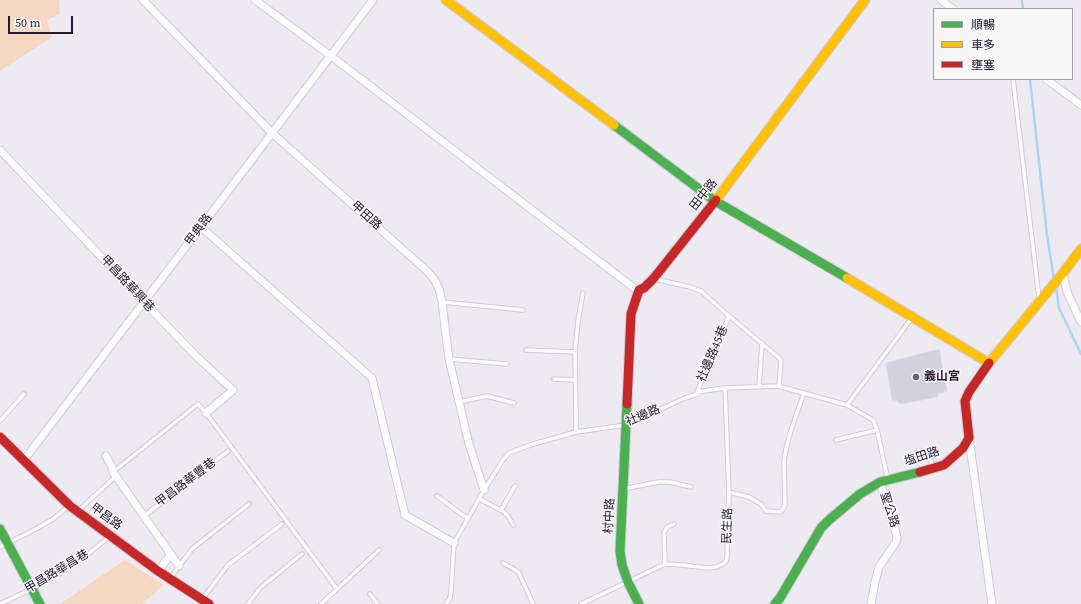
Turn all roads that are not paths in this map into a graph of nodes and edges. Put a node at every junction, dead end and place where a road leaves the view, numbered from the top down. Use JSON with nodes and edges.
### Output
{"nodes":[{"id":1,"x":142,"y":0,"type":"edge"},
{"id":2,"x":255,"y":0,"type":"edge"},
{"id":3,"x":373,"y":0,"type":"edge"},
{"id":4,"x":446,"y":0,"type":"edge"},
{"id":5,"x":865,"y":0,"type":"edge"},
{"id":6,"x":941,"y":0,"type":"edge"},
{"id":7,"x":952,"y":8,"type":"edge"},
{"id":8,"x":331,"y":56,"type":"junction"},
{"id":9,"x":1013,"y":80,"type":"edge"},
{"id":10,"x":1047,"y":80,"type":"edge"},
{"id":11,"x":1081,"y":105,"type":"edge"},
{"id":12,"x":272,"y":133,"type":"junction"},
{"id":13,"x":0,"y":150,"type":"edge"},
{"id":14,"x":715,"y":201,"type":"junction"},
{"id":15,"x":201,"y":228,"type":"junction"},
{"id":16,"x":1081,"y":249,"type":"edge"},
{"id":17,"x":1060,"y":276,"type":"junction"},
{"id":18,"x":654,"y":278,"type":"junction"},
{"id":19,"x":640,"y":290,"type":"junction"},
{"id":20,"x":583,"y":293,"type":"dead end"},
{"id":21,"x":1042,"y":297,"type":"junction"},
{"id":22,"x":144,"y":302,"type":"junction"},
{"id":23,"x":442,"y":302,"type":"junction"},
{"id":24,"x":524,"y":310,"type":"dead end"},
{"id":25,"x":729,"y":316,"type":"junction"},
{"id":26,"x":912,"y":317,"type":"junction"},
{"id":27,"x":1081,"y":322,"type":"edge"},
{"id":28,"x":762,"y":343,"type":"junction"},
{"id":29,"x":526,"y":350,"type":"dead end"},
{"id":30,"x":575,"y":352,"type":"junction"},
{"id":31,"x":449,"y":359,"type":"junction"},
{"id":32,"x":989,"y":363,"type":"junction"},
{"id":33,"x":507,"y":364,"type":"dead end"},
{"id":34,"x":554,"y":379,"type":"dead end"},
{"id":35,"x":575,"y":380,"type":"junction"},
{"id":36,"x":780,"y":386,"type":"junction"},
{"id":37,"x":759,"y":387,"type":"junction"},
{"id":38,"x":725,"y":388,"type":"junction"},
{"id":39,"x":697,"y":392,"type":"junction"},
{"id":40,"x":804,"y":393,"type":"junction"},
{"id":41,"x":24,"y":394,"type":"dead end"},
{"id":42,"x":459,"y":402,"type":"junction"},
{"id":43,"x":514,"y":403,"type":"dead end"},
{"id":44,"x":847,"y":406,"type":"junction"},
{"id":45,"x":206,"y":413,"type":"junction"},
{"id":46,"x":0,"y":421,"type":"edge"},
{"id":47,"x":626,"y":425,"type":"junction"},
{"id":48,"x":876,"y":430,"type":"junction"},
{"id":49,"x":576,"y":432,"type":"junction"},
{"id":50,"x":0,"y":437,"type":"edge"},
{"id":51,"x":969,"y":438,"type":"junction"},
{"id":52,"x":836,"y":440,"type":"dead end"},
{"id":53,"x":228,"y":451,"type":"dead end"},
{"id":54,"x":106,"y":456,"type":"dead end"},
{"id":55,"x":24,"y":460,"type":"junction"},
{"id":56,"x":115,"y":474,"type":"junction"},
{"id":57,"x":884,"y":481,"type":"junction"},
{"id":58,"x":515,"y":486,"type":"dead end"},
{"id":59,"x":691,"y":487,"type":"dead end"},
{"id":60,"x":623,"y":489,"type":"junction"},
{"id":61,"x":484,"y":490,"type":"junction"},
{"id":62,"x":729,"y":492,"type":"junction"},
{"id":63,"x":438,"y":496,"type":"dead end"},
{"id":64,"x":480,"y":499,"type":"junction"},
{"id":65,"x":249,"y":504,"type":"dead end"},
{"id":66,"x":74,"y":509,"type":"junction"},
{"id":67,"x":501,"y":510,"type":"junction"},
{"id":68,"x":144,"y":516,"type":"junction"},
{"id":69,"x":468,"y":519,"type":"junction"},
{"id":70,"x":282,"y":524,"type":"dead end"},
{"id":71,"x":674,"y":524,"type":"dead end"},
{"id":72,"x":513,"y":525,"type":"dead end"},
{"id":73,"x":0,"y":529,"type":"edge"},
{"id":74,"x":111,"y":536,"type":"junction"},
{"id":75,"x":454,"y":543,"type":"junction"},
{"id":76,"x":4,"y":545,"type":"edge"},
{"id":77,"x":379,"y":550,"type":"dead end"},
{"id":78,"x":170,"y":554,"type":"junction"},
{"id":79,"x":302,"y":554,"type":"dead end"},
{"id":80,"x":503,"y":563,"type":"dead end"},
{"id":81,"x":665,"y":564,"type":"junction"},
{"id":82,"x":179,"y":566,"type":"junction"},
{"id":83,"x":158,"y":571,"type":"junction"},
{"id":84,"x":169,"y":578,"type":"junction"},
{"id":85,"x":628,"y":581,"type":"junction"},
{"id":86,"x":32,"y":589,"type":"junction"},
{"id":87,"x":337,"y":589,"type":"junction"},
{"id":88,"x":370,"y":594,"type":"dead end"},
{"id":89,"x":206,"y":602,"type":"edge"},
{"id":90,"x":0,"y":604,"type":"edge"},
{"id":91,"x":40,"y":604,"type":"edge"},
{"id":92,"x":248,"y":604,"type":"edge"},
{"id":93,"x":321,"y":604,"type":"edge"},
{"id":94,"x":378,"y":604,"type":"edge"},
{"id":95,"x":446,"y":604,"type":"edge"},
{"id":96,"x":533,"y":604,"type":"edge"},
{"id":97,"x":581,"y":604,"type":"edge"},
{"id":98,"x":639,"y":604,"type":"edge"},
{"id":99,"x":775,"y":604,"type":"edge"},
{"id":100,"x":872,"y":604,"type":"edge"},
{"id":101,"x":992,"y":604,"type":"edge"}],
"edges":[{"from":1,"to":12,"type":"street","name":"甲田路"},
{"from":2,"to":8,"type":"street"},
{"from":3,"to":8,"type":"street","name":"甲典路"},
{"from":4,"to":14,"type":"street"},
{"from":5,"to":14,"type":"street","name":"田中路"},
{"from":6,"to":7,"type":"street"},
{"from":8,"to":12,"type":"street","name":"甲典路"},
{"from":8,"to":19,"type":"street"},
{"from":9,"to":21,"type":"lane"},
{"from":10,"to":11,"type":"street"},
{"from":12,"to":15,"type":"street","name":"甲典路"},
{"from":12,"to":23,"type":"street","name":"甲田路"},
{"from":13,"to":22,"type":"street","name":"甲昌路華興巷"},
{"from":14,"to":18,"type":"street","name":"田中路"},
{"from":14,"to":26,"type":"street"},
{"from":15,"to":22,"type":"street","name":"甲典路"},
{"from":15,"to":75,"type":"street"},
{"from":16,"to":17,"type":"street"},
{"from":17,"to":21,"type":"street"},
{"from":17,"to":27,"type":"street"},
{"from":18,"to":19,"type":"street","name":"田中路"},
{"from":18,"to":25,"type":"lane"},
{"from":19,"to":47,"type":"street","name":"田中路"},
{"from":20,"to":30,"type":"lane"},
{"from":21,"to":32,"type":"street"},
{"from":22,"to":45,"type":"street","name":"甲昌路華興巷"},
{"from":22,"to":55,"type":"street","name":"甲典路"},
{"from":23,"to":24,"type":"lane"},
{"from":23,"to":31,"type":"street","name":"甲田路"},
{"from":25,"to":28,"type":"lane"},
{"from":25,"to":39,"type":"lane","name":"社邊路45巷"},
{"from":26,"to":32,"type":"street"},
{"from":26,"to":44,"type":"lane"},
{"from":28,"to":36,"type":"lane"},
{"from":28,"to":37,"type":"lane"},
{"from":29,"to":30,"type":"lane"},
{"from":30,"to":35,"type":"lane"},
{"from":31,"to":33,"type":"lane"},
{"from":31,"to":42,"type":"street","name":"甲田路"},
{"from":32,"to":51,"type":"street"},
{"from":34,"to":35,"type":"lane"},
{"from":35,"to":49,"type":"lane"},
{"from":36,"to":37,"type":"lane","name":"社邊路"},
{"from":36,"to":40,"type":"lane","name":"社邊路"},
{"from":37,"to":38,"type":"lane","name":"社邊路"},
{"from":38,"to":39,"type":"lane","name":"社邊路"},
{"from":38,"to":62,"type":"lane","name":"民生路"},
{"from":39,"to":47,"type":"lane","name":"社邊路"},
{"from":40,"to":44,"type":"lane","name":"社邊路"},
{"from":40,"to":62,"type":"lane"},
{"from":41,"to":46,"type":"lane"},
{"from":42,"to":43,"type":"lane"},
{"from":42,"to":61,"type":"street","name":"甲田路"},
{"from":44,"to":48,"type":"lane","name":"社邊路"},
{"from":45,"to":56,"type":"lane"},
{"from":45,"to":87,"type":"lane"},
{"from":47,"to":49,"type":"lane","name":"社邊路"},
{"from":47,"to":60,"type":"street","name":"村中路"},
{"from":48,"to":52,"type":"lane"},
{"from":48,"to":57,"type":"lane","name":"社邊路"},
{"from":49,"to":61,"type":"lane","name":"社邊路"},
{"from":50,"to":55,"type":"street","name":"甲昌路"},
{"from":51,"to":57,"type":"street","name":"塩田路"},
{"from":51,"to":101,"type":"street"},
{"from":53,"to":68,"type":"lane","name":"甲昌路華豐巷"},
{"from":54,"to":56,"type":"street"},
{"from":55,"to":66,"type":"street","name":"甲昌路"},
{"from":56,"to":66,"type":"lane"},
{"from":56,"to":68,"type":"street"},
{"from":57,"to":99,"type":"street","name":"塩田路"},
{"from":57,"to":100,"type":"street","name":"聖公路"},
{"from":58,"to":67,"type":"lane"},
{"from":59,"to":60,"type":"lane"},
{"from":60,"to":85,"type":"street","name":"村中路"},
{"from":61,"to":64,"type":"lane","name":"社邊路"},
{"from":62,"to":81,"type":"lane","name":"民生路"},
{"from":63,"to":69,"type":"lane"},
{"from":64,"to":67,"type":"lane"},
{"from":64,"to":69,"type":"lane","name":"社邊路"},
{"from":65,"to":82,"type":"lane"},
{"from":66,"to":74,"type":"street","name":"甲昌路"},
{"from":66,"to":76,"type":"lane"},
{"from":67,"to":72,"type":"lane"},
{"from":68,"to":78,"type":"street"},
{"from":69,"to":75,"type":"lane","name":"社邊路"},
{"from":70,"to":89,"type":"lane"},
{"from":71,"to":81,"type":"lane"},
{"from":73,"to":76,"type":"street"},
{"from":74,"to":83,"type":"street","name":"甲昌路"},
{"from":74,"to":86,"type":"lane","name":"甲昌路華昌巷"},
{"from":75,"to":95,"type":"lane","name":"社邊路"},
{"from":76,"to":86,"type":"street"},
{"from":77,"to":87,"type":"lane"},
{"from":78,"to":82,"type":"street"},
{"from":78,"to":83,"type":"street"},
{"from":79,"to":92,"type":"lane"},
{"from":80,"to":96,"type":"lane"},
{"from":81,"to":85,"type":"lane","name":"民生路"},
{"from":82,"to":84,"type":"lane"},
{"from":83,"to":84,"type":"street","name":"甲昌路"},
{"from":84,"to":89,"type":"street","name":"甲昌路"},
{"from":85,"to":97,"type":"lane","name":"民生路"},
{"from":85,"to":98,"type":"street","name":"村中路"},
{"from":86,"to":90,"type":"lane","name":"甲昌路華昌巷"},
{"from":86,"to":91,"type":"street"},
{"from":87,"to":93,"type":"lane"},
{"from":88,"to":94,"type":"lane"}]}
